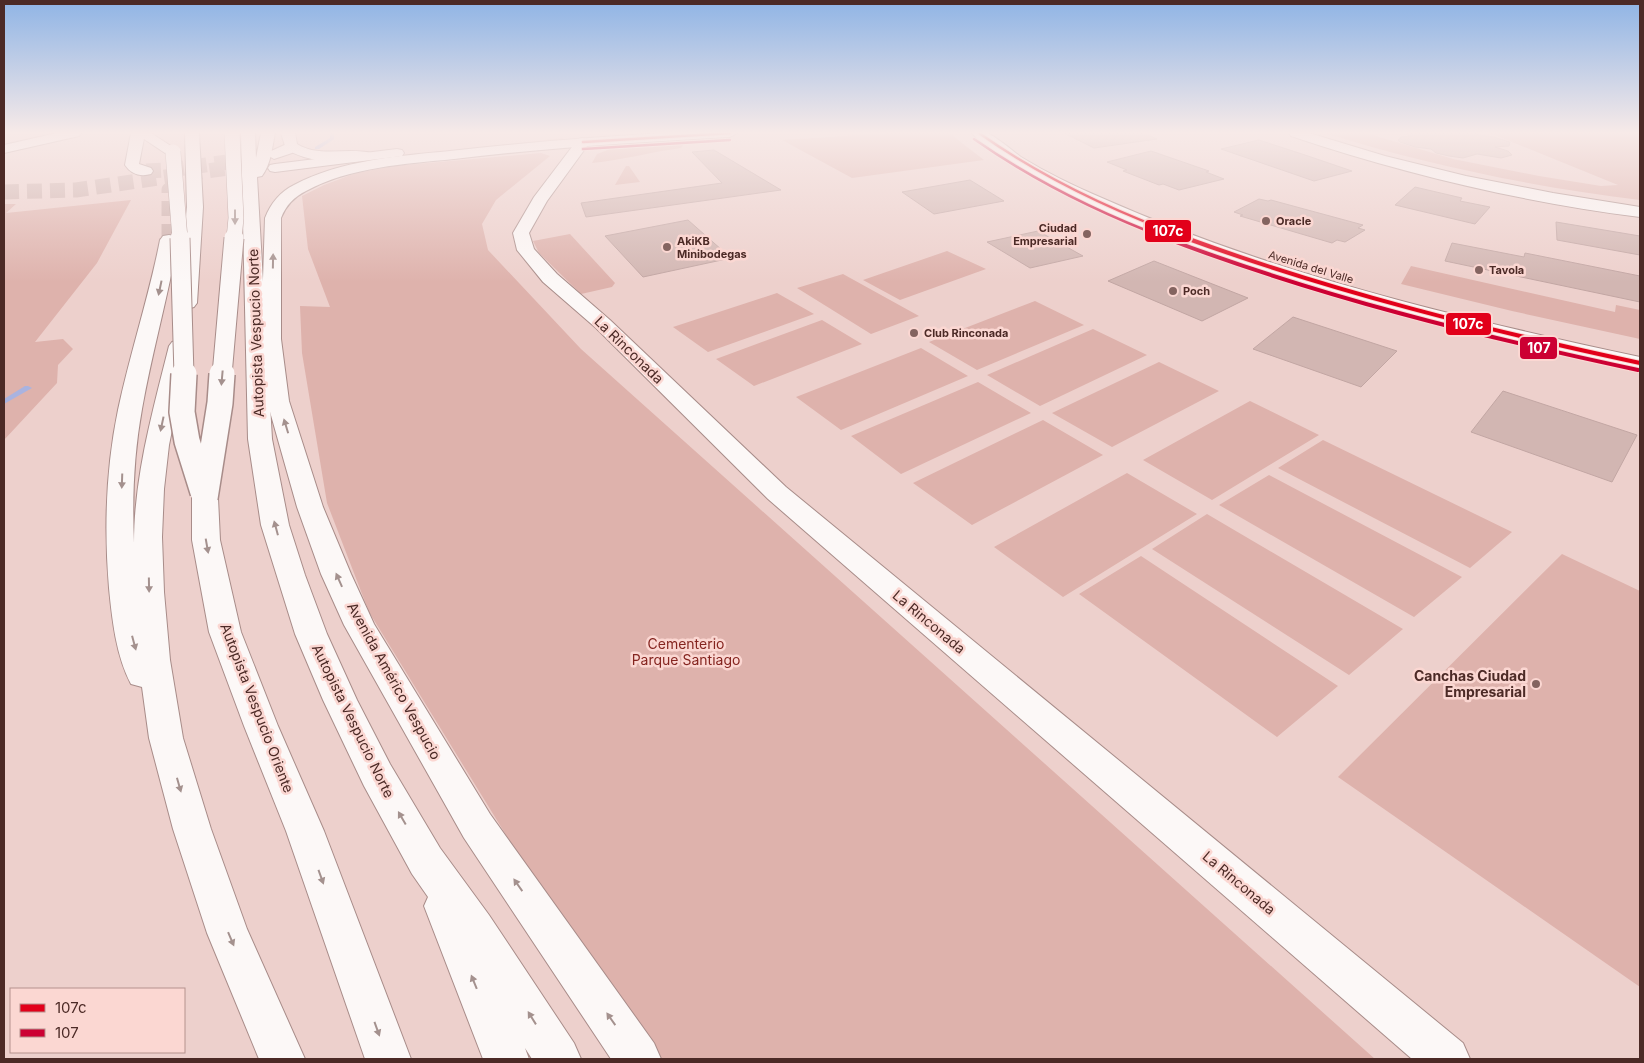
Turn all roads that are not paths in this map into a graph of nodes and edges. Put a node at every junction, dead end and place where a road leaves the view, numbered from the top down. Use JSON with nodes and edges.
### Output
{"nodes":[{"id":1,"x":176,"y":183,"type":"edge"},
{"id":2,"x":194,"y":183,"type":"edge"},
{"id":3,"x":234,"y":183,"type":"edge"},
{"id":4,"x":313,"y":183,"type":"edge"},
{"id":5,"x":553,"y":183,"type":"edge"},
{"id":6,"x":1059,"y":183,"type":"edge"},
{"id":7,"x":1086,"y":183,"type":"edge"},
{"id":8,"x":1493,"y":183,"type":"edge"},
{"id":9,"x":251,"y":185,"type":"edge"},
{"id":10,"x":1585,"y":200,"type":"junction"},
{"id":11,"x":1640,"y":204,"type":"edge"},
{"id":12,"x":1640,"y":212,"type":"edge"},
{"id":13,"x":169,"y":240,"type":"tunnel mouth"},
{"id":14,"x":1640,"y":350,"type":"edge"},
{"id":15,"x":1640,"y":363,"type":"edge"},
{"id":16,"x":205,"y":498,"type":"junction"},
{"id":17,"x":166,"y":738,"type":"junction"},
{"id":18,"x":426,"y":860,"type":"junction"},
{"id":19,"x":282,"y":1059,"type":"edge"},
{"id":20,"x":388,"y":1059,"type":"edge"},
{"id":21,"x":506,"y":1059,"type":"edge"},
{"id":22,"x":558,"y":1059,"type":"edge"},
{"id":23,"x":638,"y":1059,"type":"edge"},
{"id":24,"x":1447,"y":1059,"type":"edge"}],
"edges":[{"from":1,"to":16,"type":"main road","bridge":true},
{"from":2,"to":17,"type":"main road","one_way":true},
{"from":3,"to":16,"type":"main road","name":"Autopista Vespucio Oriente","one_way":true,"bridge":true},
{"from":23,"to":4,"type":"main road","name":"Avenida Américo Vespucio","one_way":true},
{"from":5,"to":24,"type":"main road","name":"La Rinconada"},
{"from":6,"to":15,"type":"main road"},
{"from":7,"to":14,"type":"main road","name":"Avenida del Valle"},
{"from":8,"to":10,"type":"main road"},
{"from":18,"to":9,"type":"main road","name":"Autopista Vespucio Norte","one_way":true},
{"from":10,"to":11,"type":"main road"},
{"from":10,"to":12,"type":"main road"},
{"from":13,"to":17,"type":"main road","one_way":true},
{"from":16,"to":20,"type":"main road","name":"Autopista Vespucio Oriente","one_way":true},
{"from":17,"to":19,"type":"main road","one_way":true},
{"from":21,"to":18,"type":"main road","one_way":true},
{"from":22,"to":18,"type":"main road","name":"Autopista Vespucio Norte","one_way":true}]}
